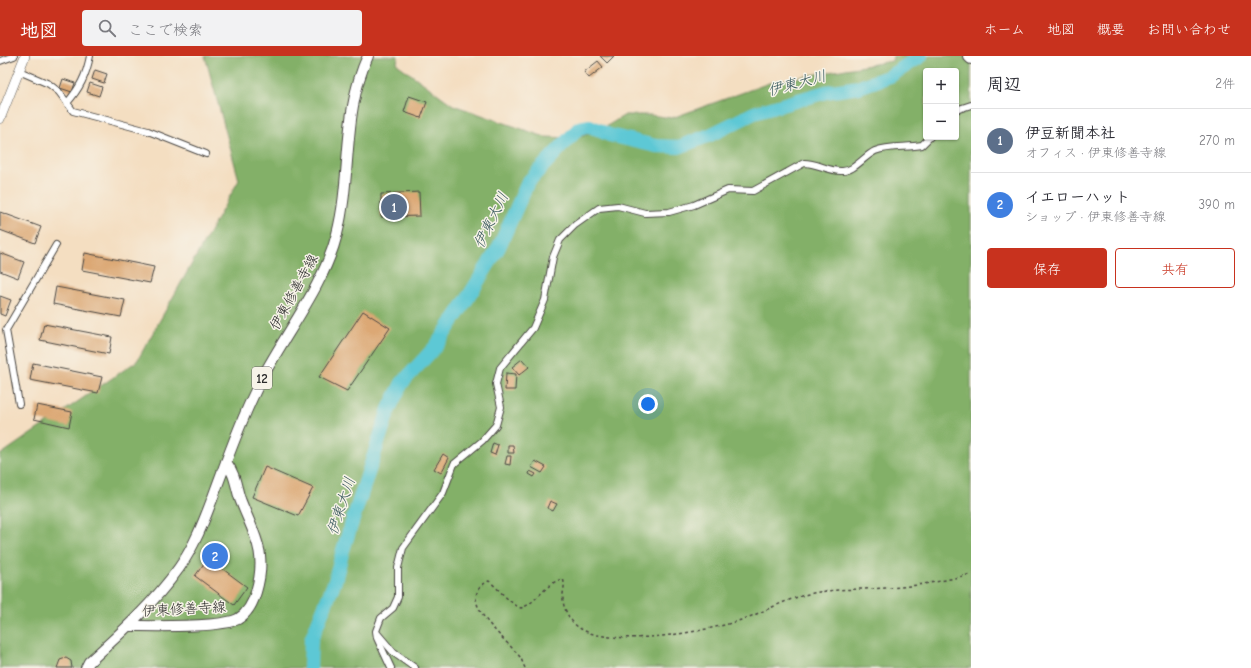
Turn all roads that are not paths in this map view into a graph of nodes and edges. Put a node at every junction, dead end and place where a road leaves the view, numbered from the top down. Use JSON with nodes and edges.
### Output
{"nodes":[{"id":1,"x":14,"y":56,"type":"edge"},
{"id":2,"x":25,"y":56,"type":"edge"},
{"id":3,"x":90,"y":56,"type":"edge"},
{"id":4,"x":368,"y":56,"type":"edge"},
{"id":5,"x":968,"y":56,"type":"edge"},
{"id":6,"x":971,"y":59,"type":"edge"},
{"id":7,"x":0,"y":61,"type":"edge"},
{"id":8,"x":19,"y":71,"type":"junction"},
{"id":9,"x":67,"y":103,"type":"junction"},
{"id":10,"x":971,"y":105,"type":"edge"},
{"id":11,"x":959,"y":109,"type":"edge"},
{"id":12,"x":0,"y":120,"type":"edge"},
{"id":13,"x":927,"y":140,"type":"edge"},
{"id":14,"x":206,"y":154,"type":"dead end"},
{"id":15,"x":56,"y":245,"type":"dead end"},
{"id":16,"x":3,"y":328,"type":"edge"},
{"id":17,"x":19,"y":404,"type":"dead end"},
{"id":18,"x":226,"y":462,"type":"junction"},
{"id":19,"x":129,"y":626,"type":"junction"},
{"id":20,"x":376,"y":631,"type":"junction"},
{"id":21,"x":86,"y":668,"type":"edge"},
{"id":22,"x":391,"y":668,"type":"edge"},
{"id":23,"x":415,"y":668,"type":"edge"}],
"edges":[{"from":1,"to":7,"type":"street"},
{"from":2,"to":8,"type":"street"},
{"from":3,"to":9,"type":"street"},
{"from":4,"to":18,"type":"main road","name":"伊東修善寺線","number":"12"},
{"from":5,"to":6,"type":"main road"},
{"from":8,"to":9,"type":"street"},
{"from":8,"to":12,"type":"street"},
{"from":9,"to":14,"type":"street"},
{"from":10,"to":11,"type":"street"},
{"from":13,"to":20,"type":"street"},
{"from":15,"to":16,"type":"street"},
{"from":16,"to":17,"type":"street"},
{"from":18,"to":19,"type":"main road","name":"伊東修善寺線","number":"12"},
{"from":18,"to":19,"type":"main road","name":"伊東修善寺線"},
{"from":19,"to":21,"type":"main road","name":"伊東修善寺線","number":"12"},
{"from":20,"to":22,"type":"street"},
{"from":20,"to":23,"type":"street"}]}
